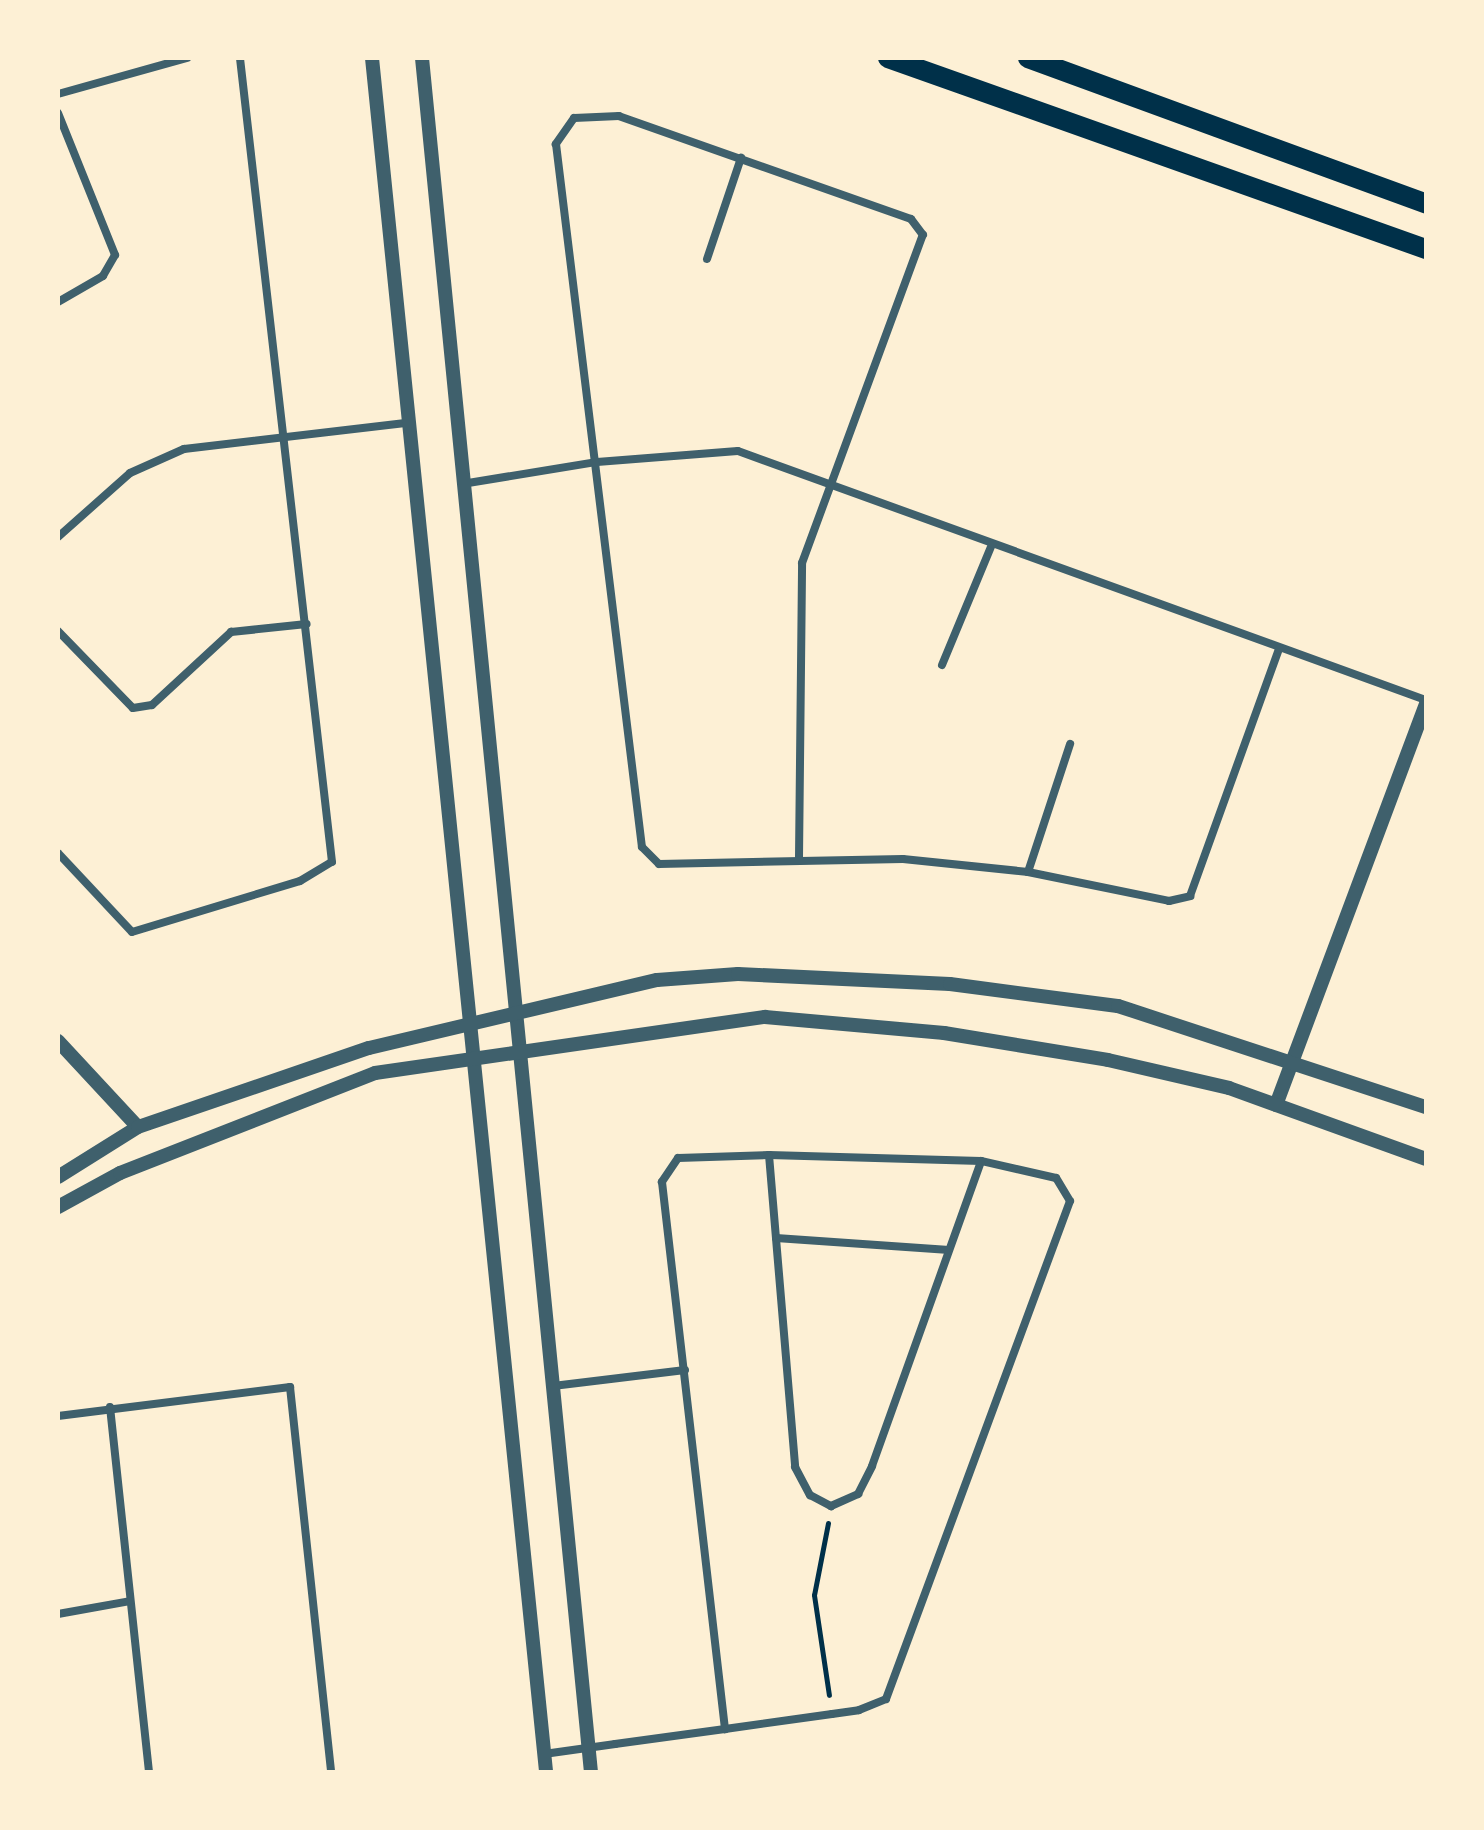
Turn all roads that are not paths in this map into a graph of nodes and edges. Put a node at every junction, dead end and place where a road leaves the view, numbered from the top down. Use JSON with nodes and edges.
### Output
{"nodes":[{"id":1,"x":187,"y":58,"type":"edge"},
{"id":2,"x":240,"y":58,"type":"edge"},
{"id":3,"x":372,"y":58,"type":"edge"},
{"id":4,"x":422,"y":58,"type":"edge"},
{"id":5,"x":888,"y":58,"type":"edge"},
{"id":6,"x":1028,"y":58,"type":"edge"},
{"id":7,"x":58,"y":94,"type":"edge"},
{"id":8,"x":58,"y":113,"type":"edge"},
{"id":9,"x":741,"y":158,"type":"junction"},
{"id":10,"x":1426,"y":204,"type":"edge"},
{"id":11,"x":1426,"y":249,"type":"edge"},
{"id":12,"x":707,"y":259,"type":"dead end"},
{"id":13,"x":58,"y":302,"type":"edge"},
{"id":14,"x":407,"y":423,"type":"junction"},
{"id":15,"x":289,"y":438,"type":"junction"},
{"id":16,"x":597,"y":462,"type":"junction"},
{"id":17,"x":462,"y":484,"type":"junction"},
{"id":18,"x":828,"y":486,"type":"junction"},
{"id":19,"x":58,"y":537,"type":"edge"},
{"id":20,"x":992,"y":544,"type":"junction"},
{"id":21,"x":307,"y":624,"type":"junction"},
{"id":22,"x":58,"y":631,"type":"edge"},
{"id":23,"x":1279,"y":649,"type":"junction"},
{"id":24,"x":942,"y":665,"type":"dead end"},
{"id":25,"x":1426,"y":702,"type":"edge"},
{"id":26,"x":1070,"y":744,"type":"dead end"},
{"id":27,"x":58,"y":853,"type":"edge"},
{"id":28,"x":799,"y":858,"type":"junction"},
{"id":29,"x":1028,"y":872,"type":"junction"},
{"id":30,"x":516,"y":1015,"type":"junction"},
{"id":31,"x":470,"y":1025,"type":"junction"},
{"id":32,"x":58,"y":1041,"type":"edge"},
{"id":33,"x":519,"y":1048,"type":"junction"},
{"id":34,"x":471,"y":1056,"type":"junction"},
{"id":35,"x":1294,"y":1058,"type":"junction"},
{"id":36,"x":1276,"y":1105,"type":"junction"},
{"id":37,"x":1426,"y":1107,"type":"edge"},
{"id":38,"x":138,"y":1127,"type":"junction"},
{"id":39,"x":769,"y":1155,"type":"junction"},
{"id":40,"x":1426,"y":1159,"type":"edge"},
{"id":41,"x":981,"y":1161,"type":"junction"},
{"id":42,"x":58,"y":1177,"type":"edge"},
{"id":43,"x":58,"y":1207,"type":"edge"},
{"id":44,"x":776,"y":1238,"type":"junction"},
{"id":45,"x":946,"y":1250,"type":"junction"},
{"id":46,"x":685,"y":1370,"type":"junction"},
{"id":47,"x":553,"y":1386,"type":"junction"},
{"id":48,"x":110,"y":1407,"type":"junction"},
{"id":49,"x":58,"y":1416,"type":"edge"},
{"id":50,"x":130,"y":1601,"type":"junction"},
{"id":51,"x":58,"y":1614,"type":"edge"},
{"id":52,"x":725,"y":1729,"type":"junction"},
{"id":53,"x":589,"y":1747,"type":"junction"},
{"id":54,"x":544,"y":1754,"type":"junction"},
{"id":55,"x":149,"y":1772,"type":"edge"},
{"id":56,"x":331,"y":1772,"type":"edge"},
{"id":57,"x":546,"y":1772,"type":"edge"},
{"id":58,"x":591,"y":1772,"type":"edge"}],
"edges":[{"from":1,"to":7,"type":"street"},
{"from":2,"to":15,"type":"street"},
{"from":3,"to":14,"type":"street"},
{"from":4,"to":17,"type":"street"},
{"from":5,"to":11,"type":"main road"},
{"from":6,"to":10,"type":"main road"},
{"from":8,"to":13,"type":"street"},
{"from":9,"to":12,"type":"street"},
{"from":9,"to":16,"type":"street"},
{"from":9,"to":18,"type":"street"},
{"from":14,"to":15,"type":"street"},
{"from":14,"to":31,"type":"street"},
{"from":15,"to":19,"type":"street"},
{"from":15,"to":21,"type":"street"},
{"from":16,"to":17,"type":"street"},
{"from":16,"to":18,"type":"street"},
{"from":16,"to":28,"type":"street"},
{"from":17,"to":30,"type":"street"},
{"from":18,"to":20,"type":"street"},
{"from":18,"to":28,"type":"street"},
{"from":20,"to":23,"type":"street"},
{"from":20,"to":24,"type":"street"},
{"from":21,"to":22,"type":"street"},
{"from":21,"to":27,"type":"street"},
{"from":23,"to":25,"type":"street"},
{"from":23,"to":29,"type":"street"},
{"from":25,"to":35,"type":"street"},
{"from":26,"to":29,"type":"street"},
{"from":28,"to":29,"type":"street"},
{"from":30,"to":31,"type":"street"},
{"from":30,"to":33,"type":"street"},
{"from":30,"to":35,"type":"street"},
{"from":31,"to":34,"type":"street"},
{"from":31,"to":38,"type":"street"},
{"from":32,"to":38,"type":"street"},
{"from":33,"to":34,"type":"street"},
{"from":33,"to":36,"type":"street"},
{"from":33,"to":47,"type":"street"},
{"from":34,"to":43,"type":"street"},
{"from":34,"to":54,"type":"street"},
{"from":35,"to":36,"type":"street"},
{"from":35,"to":37,"type":"street"},
{"from":36,"to":40,"type":"street"},
{"from":38,"to":42,"type":"street"},
{"from":39,"to":41,"type":"street"},
{"from":39,"to":44,"type":"street"},
{"from":39,"to":46,"type":"street"},
{"from":41,"to":45,"type":"street"},
{"from":41,"to":52,"type":"street"},
{"from":44,"to":45,"type":"street"},
{"from":44,"to":45,"type":"street"},
{"from":46,"to":47,"type":"street"},
{"from":46,"to":52,"type":"street"},
{"from":47,"to":53,"type":"street"},
{"from":48,"to":49,"type":"street"},
{"from":48,"to":50,"type":"street"},
{"from":48,"to":56,"type":"street"},
{"from":50,"to":51,"type":"street"},
{"from":50,"to":55,"type":"street"},
{"from":52,"to":53,"type":"street"},
{"from":53,"to":54,"type":"street"},
{"from":53,"to":58,"type":"street"},
{"from":54,"to":57,"type":"street"}]}
